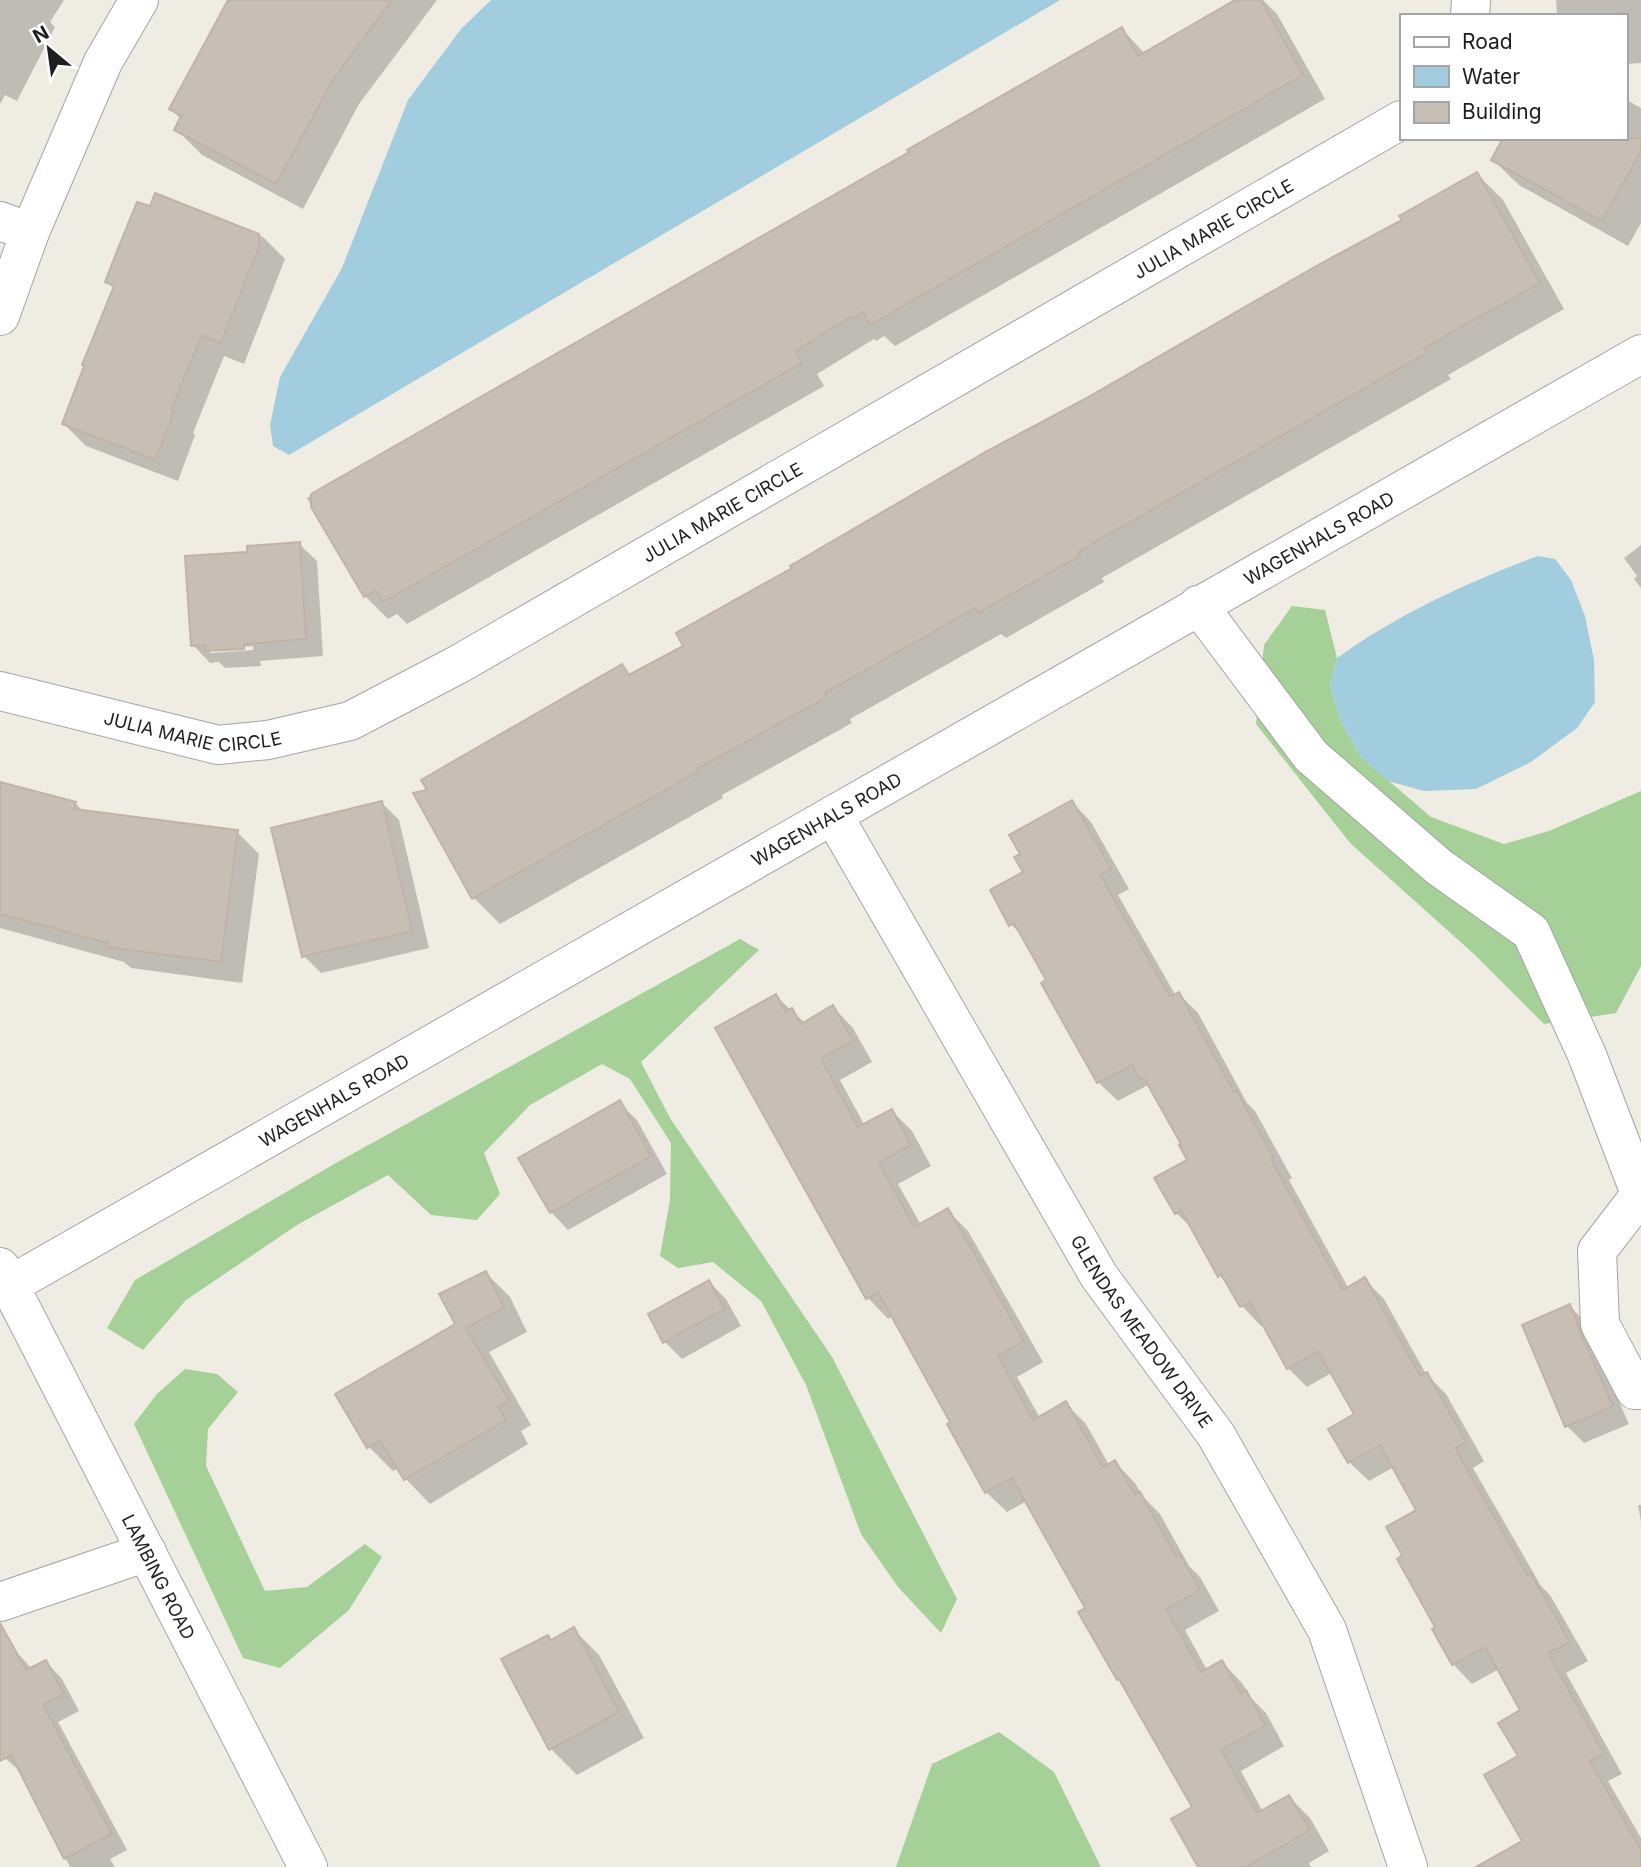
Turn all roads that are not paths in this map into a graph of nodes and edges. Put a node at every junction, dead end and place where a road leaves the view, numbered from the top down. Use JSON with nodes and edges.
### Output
{"nodes":[{"id":1,"x":139,"y":0,"type":"edge"},
{"id":2,"x":1400,"y":121,"type":"edge"},
{"id":3,"x":15,"y":226,"type":"edge"},
{"id":4,"x":0,"y":316,"type":"edge"},
{"id":5,"x":1641,"y":355,"type":"edge"},
{"id":6,"x":1198,"y":606,"type":"junction"},
{"id":7,"x":0,"y":691,"type":"edge"},
{"id":8,"x":833,"y":815,"type":"junction"},
{"id":9,"x":1640,"y":1196,"type":"edge"},
{"id":10,"x":5,"y":1276,"type":"edge"},
{"id":11,"x":1641,"y":1390,"type":"edge"},
{"id":12,"x":147,"y":1552,"type":"junction"},
{"id":13,"x":0,"y":1602,"type":"edge"},
{"id":14,"x":308,"y":1867,"type":"edge"},
{"id":15,"x":1408,"y":1867,"type":"edge"}],
"edges":[{"from":1,"to":3,"type":"street"},
{"from":2,"to":7,"type":"street","name":"JULIA MARIE CIRCLE"},
{"from":3,"to":4,"type":"street"},
{"from":5,"to":6,"type":"street","name":"WAGENHALS ROAD"},
{"from":6,"to":8,"type":"street","name":"WAGENHALS ROAD"},
{"from":6,"to":9,"type":"street"},
{"from":8,"to":10,"type":"street","name":"WAGENHALS ROAD"},
{"from":8,"to":15,"type":"street","name":"GLENDAS MEADOW DRIVE"},
{"from":9,"to":11,"type":"street"},
{"from":10,"to":12,"type":"street","name":"LAMBING ROAD"},
{"from":12,"to":13,"type":"street"},
{"from":12,"to":14,"type":"street","name":"LAMBING ROAD"}]}
